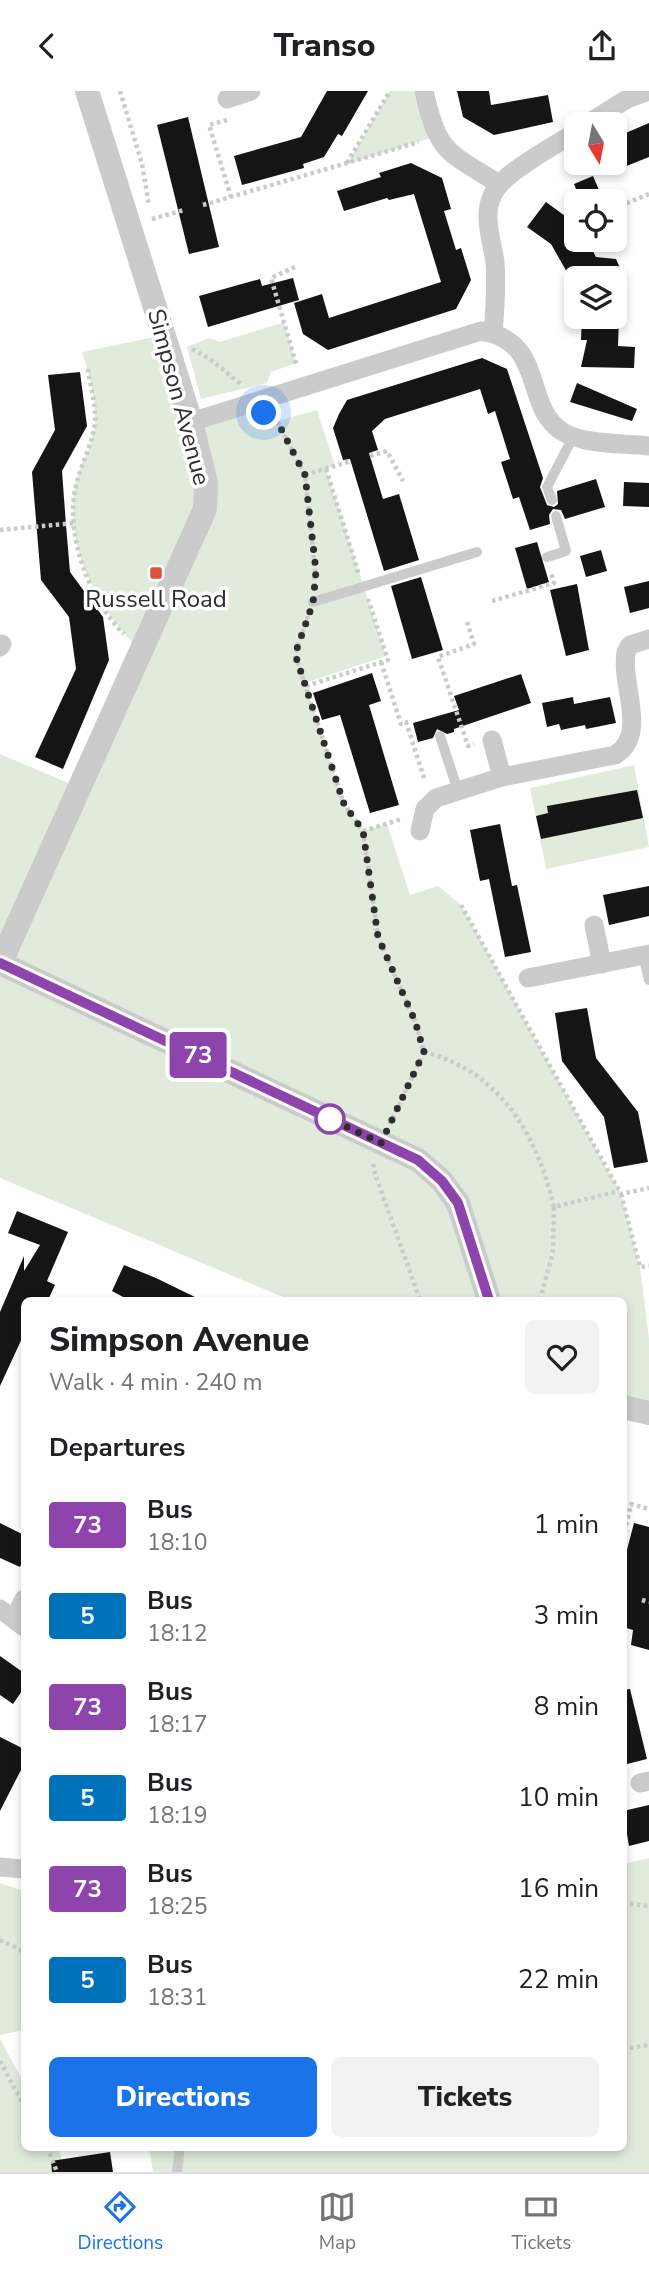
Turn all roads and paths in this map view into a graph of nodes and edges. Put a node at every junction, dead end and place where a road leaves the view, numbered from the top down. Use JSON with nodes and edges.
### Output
{"nodes":[{"id":1,"x":87,"y":91,"type":"edge"},
{"id":2,"x":120,"y":91,"type":"edge"},
{"id":3,"x":251,"y":91,"type":"edge"},
{"id":4,"x":390,"y":91,"type":"edge"},
{"id":5,"x":424,"y":91,"type":"edge"},
{"id":6,"x":649,"y":91,"type":"edge"},
{"id":7,"x":227,"y":99,"type":"joint"},
{"id":8,"x":606,"y":112,"type":"edge"},
{"id":9,"x":437,"y":137,"type":"junction"},
{"id":10,"x":564,"y":140,"type":"edge"},
{"id":11,"x":347,"y":164,"type":"junction"},
{"id":12,"x":499,"y":184,"type":"junction"},
{"id":13,"x":649,"y":194,"type":"edge"},
{"id":14,"x":231,"y":197,"type":"junction"},
{"id":15,"x":627,"y":203,"type":"edge"},
{"id":16,"x":203,"y":205,"type":"dead end"},
{"id":17,"x":184,"y":210,"type":"dead end"},
{"id":18,"x":140,"y":222,"type":"junction"},
{"id":19,"x":155,"y":232,"type":"dead end"},
{"id":20,"x":295,"y":267,"type":"dead end"},
{"id":21,"x":493,"y":333,"type":"junction"},
{"id":22,"x":187,"y":347,"type":"dead end"},
{"id":23,"x":88,"y":369,"type":"dead end"},
{"id":24,"x":303,"y":388,"type":"junction"},
{"id":25,"x":251,"y":405,"type":"junction"},
{"id":26,"x":191,"y":422,"type":"junction"},
{"id":27,"x":573,"y":437,"type":"junction"},
{"id":28,"x":649,"y":446,"type":"edge"},
{"id":29,"x":370,"y":456,"type":"dead end"},
{"id":30,"x":351,"y":461,"type":"dead end"},
{"id":31,"x":326,"y":469,"type":"junction"},
{"id":32,"x":305,"y":475,"type":"junction"},
{"id":33,"x":403,"y":481,"type":"dead end"},
{"id":34,"x":552,"y":500,"type":"dead end"},
{"id":35,"x":556,"y":516,"type":"dead end"},
{"id":36,"x":75,"y":523,"type":"junction"},
{"id":37,"x":0,"y":530,"type":"edge"},
{"id":38,"x":477,"y":552,"type":"dead end"},
{"id":39,"x":547,"y":557,"type":"joint"},
{"id":40,"x":363,"y":587,"type":"junction"},
{"id":41,"x":492,"y":601,"type":"dead end"},
{"id":42,"x":313,"y":603,"type":"junction"},
{"id":43,"x":467,"y":622,"type":"dead end"},
{"id":44,"x":649,"y":639,"type":"edge"},
{"id":45,"x":140,"y":650,"type":"junction"},
{"id":46,"x":381,"y":662,"type":"junction"},
{"id":47,"x":306,"y":686,"type":"junction"},
{"id":48,"x":440,"y":736,"type":"dead end"},
{"id":49,"x":492,"y":740,"type":"joint"},
{"id":50,"x":502,"y":777,"type":"junction"},
{"id":51,"x":458,"y":792,"type":"junction"},
{"id":52,"x":427,"y":814,"type":"junction"},
{"id":53,"x":363,"y":831,"type":"junction"},
{"id":54,"x":461,"y":905,"type":"dead end"},
{"id":55,"x":594,"y":925,"type":"dead end"},
{"id":56,"x":646,"y":955,"type":"edge"},
{"id":57,"x":0,"y":964,"type":"edge"},
{"id":58,"x":602,"y":964,"type":"junction"},
{"id":59,"x":528,"y":978,"type":"dead end"},
{"id":60,"x":649,"y":980,"type":"edge"},
{"id":61,"x":424,"y":1052,"type":"junction"},
{"id":62,"x":381,"y":1143,"type":"junction"},
{"id":63,"x":649,"y":1188,"type":"edge"},
{"id":64,"x":620,"y":1192,"type":"junction"},
{"id":65,"x":554,"y":1207,"type":"junction"},
{"id":66,"x":649,"y":1266,"type":"edge"},
{"id":67,"x":419,"y":1297,"type":"edge"},
{"id":68,"x":488,"y":1297,"type":"edge"},
{"id":69,"x":541,"y":1297,"type":"edge"},
{"id":70,"x":627,"y":1407,"type":"edge"},
{"id":71,"x":649,"y":1413,"type":"edge"},
{"id":72,"x":649,"y":1509,"type":"edge"},
{"id":73,"x":627,"y":1522,"type":"edge"},
{"id":74,"x":642,"y":1600,"type":"dead end"},
{"id":75,"x":649,"y":1602,"type":"edge"},
{"id":76,"x":0,"y":1867,"type":"edge"},
{"id":77,"x":21,"y":1869,"type":"edge"},
{"id":78,"x":627,"y":1903,"type":"edge"},
{"id":79,"x":649,"y":1906,"type":"edge"},
{"id":80,"x":0,"y":1940,"type":"edge"},
{"id":81,"x":21,"y":1950,"type":"edge"},
{"id":82,"x":649,"y":2045,"type":"edge"},
{"id":83,"x":627,"y":2048,"type":"edge"},
{"id":84,"x":0,"y":2061,"type":"edge"},
{"id":85,"x":21,"y":2100,"type":"edge"},
{"id":86,"x":49,"y":2151,"type":"edge"},
{"id":87,"x":180,"y":2151,"type":"edge"},
{"id":88,"x":57,"y":2172,"type":"edge"},
{"id":89,"x":177,"y":2172,"type":"edge"}],
"edges":[{"from":1,"to":18,"type":"street","name":"Simpson Avenue"},
{"from":2,"to":18,"type":"path"},
{"from":3,"to":7,"type":"street"},
{"from":4,"to":11,"type":"path"},
{"from":5,"to":9,"type":"street"},
{"from":6,"to":8,"type":"street"},
{"from":7,"to":14,"type":"path"},
{"from":9,"to":11,"type":"path"},
{"from":9,"to":12,"type":"street"},
{"from":10,"to":12,"type":"street"},
{"from":11,"to":14,"type":"path"},
{"from":12,"to":21,"type":"street"},
{"from":13,"to":15,"type":"path"},
{"from":14,"to":16,"type":"path"},
{"from":17,"to":18,"type":"path"},
{"from":18,"to":19,"type":"path"},
{"from":18,"to":26,"type":"street","name":"Simpson Avenue"},
{"from":20,"to":24,"type":"path"},
{"from":21,"to":24,"type":"street"},
{"from":21,"to":27,"type":"street"},
{"from":22,"to":25,"type":"path"},
{"from":23,"to":36,"type":"path"},
{"from":24,"to":25,"type":"street"},
{"from":25,"to":26,"type":"street"},
{"from":25,"to":32,"type":"path"},
{"from":26,"to":45,"type":"street","name":"Simpson Avenue"},
{"from":27,"to":28,"type":"street"},
{"from":27,"to":34,"type":"lane"},
{"from":29,"to":33,"type":"path"},
{"from":30,"to":31,"type":"path"},
{"from":31,"to":32,"type":"path"},
{"from":31,"to":40,"type":"path"},
{"from":32,"to":42,"type":"path"},
{"from":35,"to":39,"type":"lane"},
{"from":36,"to":37,"type":"path"},
{"from":36,"to":45,"type":"path"},
{"from":38,"to":40,"type":"lane"},
{"from":39,"to":41,"type":"path"},
{"from":40,"to":42,"type":"lane"},
{"from":40,"to":46,"type":"path"},
{"from":42,"to":47,"type":"path"},
{"from":43,"to":49,"type":"path"},
{"from":44,"to":50,"type":"street"},
{"from":45,"to":57,"type":"street","name":"Simpson Avenue"},
{"from":46,"to":47,"type":"path"},
{"from":46,"to":52,"type":"path"},
{"from":47,"to":53,"type":"path"},
{"from":48,"to":51,"type":"lane"},
{"from":49,"to":50,"type":"street"},
{"from":50,"to":51,"type":"street"},
{"from":51,"to":52,"type":"street"},
{"from":52,"to":53,"type":"path"},
{"from":53,"to":61,"type":"path"},
{"from":54,"to":64,"type":"path"},
{"from":55,"to":58,"type":"street"},
{"from":56,"to":58,"type":"street"},
{"from":56,"to":60,"type":"lane"},
{"from":57,"to":62,"type":"street"},
{"from":58,"to":59,"type":"street"},
{"from":61,"to":62,"type":"path"},
{"from":61,"to":65,"type":"path"},
{"from":62,"to":67,"type":"path"},
{"from":62,"to":68,"type":"street"},
{"from":63,"to":64,"type":"path"},
{"from":64,"to":65,"type":"path"},
{"from":64,"to":66,"type":"path"},
{"from":65,"to":69,"type":"path"},
{"from":70,"to":71,"type":"street"},
{"from":72,"to":73,"type":"path"},
{"from":74,"to":75,"type":"path"},
{"from":76,"to":77,"type":"street"},
{"from":78,"to":79,"type":"path"},
{"from":80,"to":81,"type":"path"},
{"from":82,"to":83,"type":"path"},
{"from":84,"to":85,"type":"path"},
{"from":86,"to":88,"type":"path"},
{"from":87,"to":89,"type":"lane"}]}
